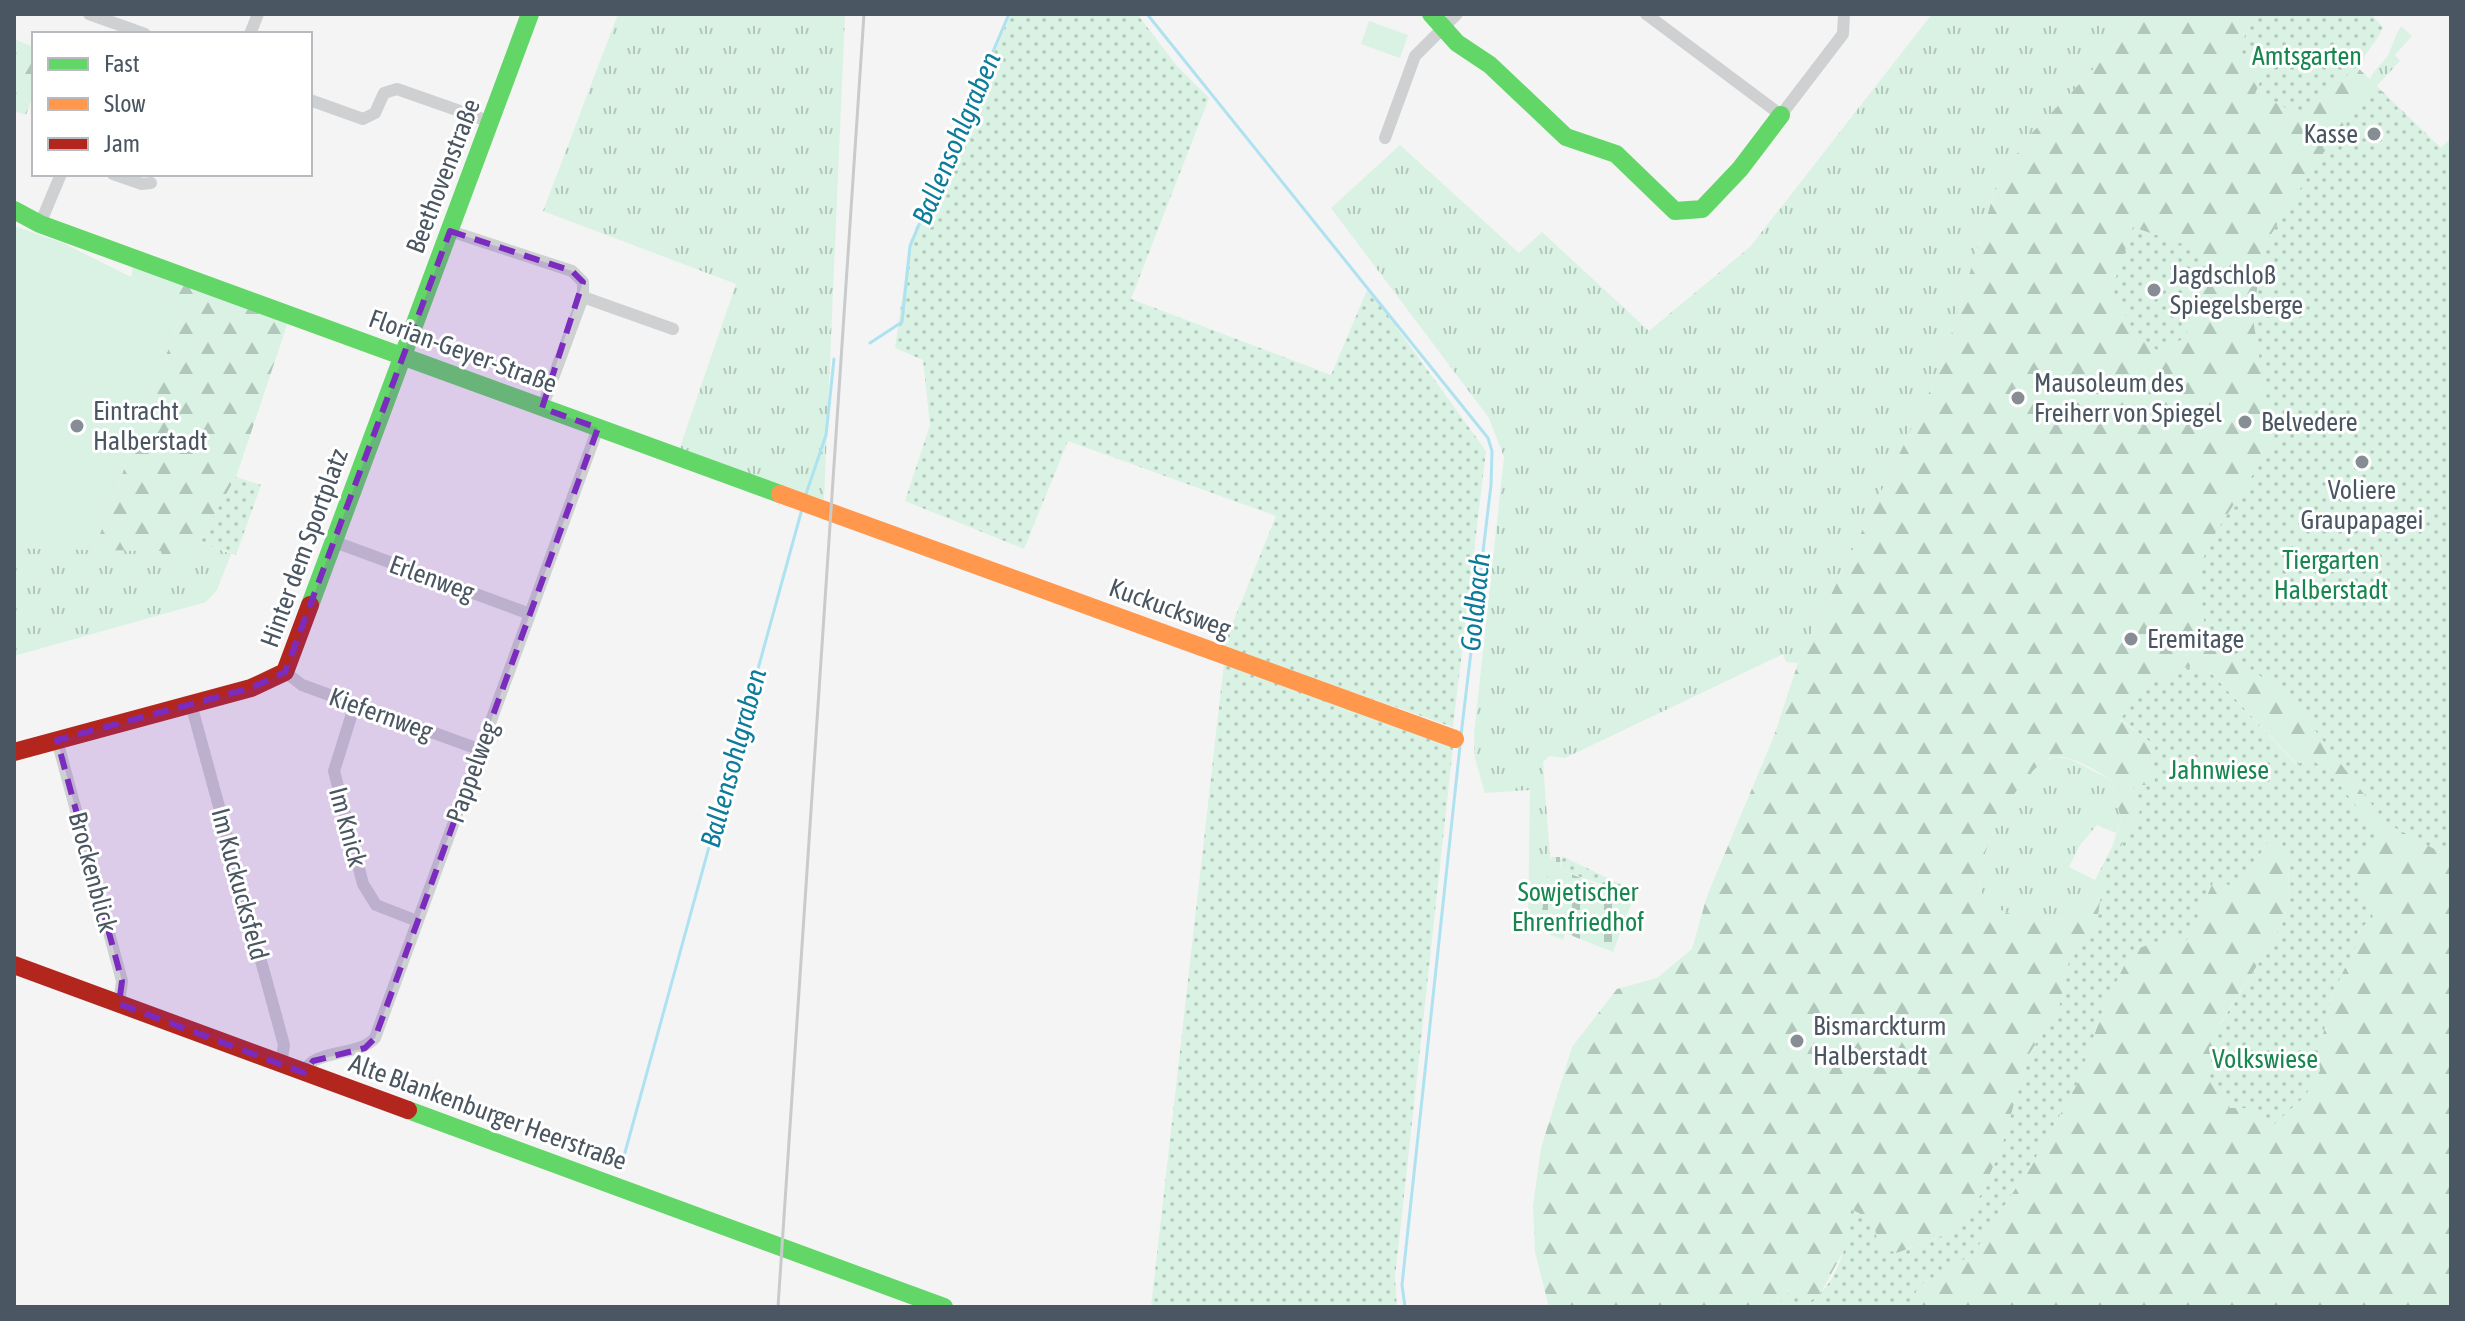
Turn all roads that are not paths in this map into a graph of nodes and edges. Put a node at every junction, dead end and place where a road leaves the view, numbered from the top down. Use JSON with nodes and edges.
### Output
{"nodes":[{"id":1,"x":89,"y":14,"type":"edge"},
{"id":2,"x":530,"y":14,"type":"edge"},
{"id":3,"x":1457,"y":14,"type":"edge"},
{"id":4,"x":1646,"y":14,"type":"edge"},
{"id":5,"x":1844,"y":14,"type":"edge"},
{"id":6,"x":1436,"y":20,"type":"edge"},
{"id":7,"x":139,"y":32,"type":"edge"},
{"id":8,"x":312,"y":101,"type":"edge"},
{"id":9,"x":1781,"y":115,"type":"junction"},
{"id":10,"x":491,"y":122,"type":"junction"},
{"id":11,"x":1385,"y":138,"type":"dead end"},
{"id":12,"x":60,"y":176,"type":"edge"},
{"id":13,"x":119,"y":176,"type":"edge"},
{"id":14,"x":151,"y":183,"type":"dead end"},
{"id":15,"x":14,"y":210,"type":"edge"},
{"id":16,"x":40,"y":224,"type":"junction"},
{"id":17,"x":450,"y":231,"type":"junction"},
{"id":18,"x":583,"y":297,"type":"junction"},
{"id":19,"x":673,"y":329,"type":"dead end"},
{"id":20,"x":402,"y":357,"type":"junction"},
{"id":21,"x":542,"y":408,"type":"junction"},
{"id":22,"x":598,"y":428,"type":"junction"},
{"id":23,"x":868,"y":526,"type":"joint"},
{"id":24,"x":335,"y":542,"type":"junction"},
{"id":25,"x":530,"y":614,"type":"junction"},
{"id":26,"x":285,"y":672,"type":"junction"},
{"id":27,"x":191,"y":704,"type":"junction"},
{"id":28,"x":355,"y":704,"type":"junction"},
{"id":29,"x":1455,"y":739,"type":"dead end"},
{"id":30,"x":57,"y":740,"type":"junction"},
{"id":31,"x":481,"y":750,"type":"junction"},
{"id":32,"x":14,"y":752,"type":"edge"},
{"id":33,"x":417,"y":921,"type":"junction"},
{"id":34,"x":14,"y":965,"type":"edge"},
{"id":35,"x":119,"y":1004,"type":"junction"},
{"id":36,"x":281,"y":1064,"type":"junction"},
{"id":37,"x":304,"y":1073,"type":"junction"},
{"id":38,"x":944,"y":1307,"type":"edge"}],
"edges":[{"from":1,"to":7,"type":"street"},
{"from":2,"to":10,"type":"street","name":"Beethovenstraße"},
{"from":3,"to":6,"type":"street"},
{"from":4,"to":9,"type":"street"},
{"from":5,"to":9,"type":"street"},
{"from":6,"to":9,"type":"street"},
{"from":6,"to":11,"type":"street"},
{"from":8,"to":10,"type":"street"},
{"from":10,"to":17,"type":"street","name":"Beethovenstraße"},
{"from":12,"to":16,"type":"street"},
{"from":13,"to":14,"type":"street"},
{"from":15,"to":16,"type":"street","name":"Florian-Geyer-Straße"},
{"from":16,"to":20,"type":"street","name":"Florian-Geyer-Straße"},
{"from":17,"to":18,"type":"street"},
{"from":17,"to":20,"type":"street","name":"Beethovenstraße"},
{"from":18,"to":19,"type":"street"},
{"from":18,"to":21,"type":"street"},
{"from":20,"to":21,"type":"street","name":"Florian-Geyer-Straße"},
{"from":20,"to":24,"type":"street","name":"Hinter dem Sportplatz"},
{"from":21,"to":22,"type":"street","name":"Florian-Geyer-Straße"},
{"from":22,"to":23,"type":"street","name":"Florian-Geyer-Straße"},
{"from":22,"to":25,"type":"street","name":"Pappelweg"},
{"from":23,"to":29,"type":"street","name":"Kuckucksweg"},
{"from":24,"to":25,"type":"street","name":"Erlenweg"},
{"from":24,"to":26,"type":"street","name":"Hinter dem Sportplatz"},
{"from":25,"to":31,"type":"street","name":"Pappelweg"},
{"from":26,"to":27,"type":"street","name":"Hinter dem Sportplatz"},
{"from":26,"to":28,"type":"street","name":"Kiefernweg"},
{"from":27,"to":30,"type":"street","name":"Hinter dem Sportplatz"},
{"from":27,"to":36,"type":"street","name":"Im Kuckucksfeld"},
{"from":28,"to":31,"type":"street","name":"Kiefernweg"},
{"from":28,"to":33,"type":"street","name":"Im Knick"},
{"from":30,"to":32,"type":"street","name":"Hinter dem Sportplatz"},
{"from":30,"to":35,"type":"street","name":"Brockenblick"},
{"from":31,"to":33,"type":"street","name":"Pappelweg"},
{"from":33,"to":37,"type":"street","name":"Pappelweg"},
{"from":34,"to":35,"type":"street","name":"Alte Blankenburger Heerstraße"},
{"from":35,"to":36,"type":"street","name":"Alte Blankenburger Heerstraße"},
{"from":36,"to":37,"type":"street","name":"Alte Blankenburger Heerstraße"},
{"from":37,"to":38,"type":"street","name":"Alte Blankenburger Heerstraße"}]}
